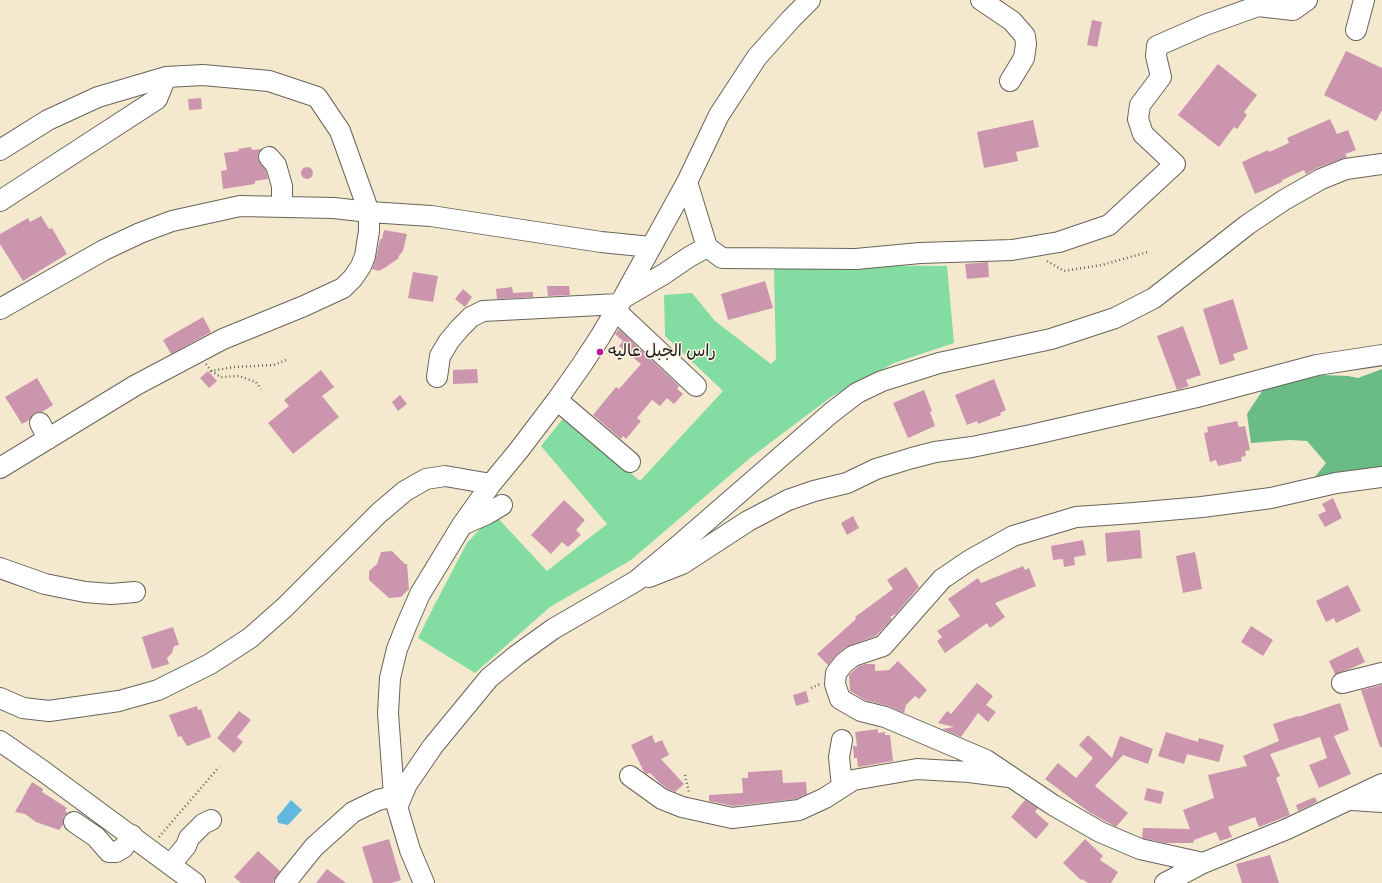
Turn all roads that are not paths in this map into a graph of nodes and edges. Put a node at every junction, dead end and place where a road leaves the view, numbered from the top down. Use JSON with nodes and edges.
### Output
{"nodes":[{"id":1,"x":810,"y":0,"type":"edge"},
{"id":2,"x":981,"y":0,"type":"edge"},
{"id":3,"x":1307,"y":0,"type":"edge"},
{"id":4,"x":1364,"y":0,"type":"edge"},
{"id":5,"x":1356,"y":30,"type":"dead end"},
{"id":6,"x":166,"y":77,"type":"junction"},
{"id":7,"x":1010,"y":81,"type":"dead end"},
{"id":8,"x":0,"y":150,"type":"edge"},
{"id":9,"x":269,"y":157,"type":"dead end"},
{"id":10,"x":1382,"y":164,"type":"edge"},
{"id":11,"x":687,"y":182,"type":"junction"},
{"id":12,"x":0,"y":201,"type":"edge"},
{"id":13,"x":282,"y":207,"type":"junction"},
{"id":14,"x":369,"y":212,"type":"junction"},
{"id":15,"x":651,"y":247,"type":"junction"},
{"id":16,"x":707,"y":248,"type":"junction"},
{"id":17,"x":619,"y":304,"type":"junction"},
{"id":18,"x":0,"y":310,"type":"edge"},
{"id":19,"x":1382,"y":355,"type":"edge"},
{"id":20,"x":437,"y":377,"type":"dead end"},
{"id":21,"x":696,"y":386,"type":"dead end"},
{"id":22,"x":557,"y":400,"type":"junction"},
{"id":23,"x":630,"y":462,"type":"dead end"},
{"id":24,"x":0,"y":468,"type":"edge"},
{"id":25,"x":1382,"y":477,"type":"edge"},
{"id":26,"x":491,"y":484,"type":"junction"},
{"id":27,"x":502,"y":505,"type":"dead end"},
{"id":28,"x":462,"y":524,"type":"junction"},
{"id":29,"x":0,"y":568,"type":"edge"},
{"id":30,"x":636,"y":581,"type":"junction"},
{"id":31,"x":135,"y":592,"type":"dead end"},
{"id":32,"x":1382,"y":673,"type":"edge"},
{"id":33,"x":1342,"y":683,"type":"dead end"},
{"id":34,"x":0,"y":698,"type":"edge"},
{"id":35,"x":842,"y":740,"type":"dead end"},
{"id":36,"x":0,"y":741,"type":"edge"},
{"id":37,"x":630,"y":776,"type":"dead end"},
{"id":38,"x":1013,"y":778,"type":"junction"},
{"id":39,"x":1382,"y":784,"type":"edge"},
{"id":40,"x":842,"y":787,"type":"junction"},
{"id":41,"x":1348,"y":800,"type":"junction"},
{"id":42,"x":396,"y":801,"type":"junction"},
{"id":43,"x":1382,"y":802,"type":"edge"},
{"id":44,"x":211,"y":820,"type":"dead end"},
{"id":45,"x":74,"y":822,"type":"dead end"},
{"id":46,"x":132,"y":836,"type":"junction"},
{"id":47,"x":1203,"y":863,"type":"junction"},
{"id":48,"x":171,"y":864,"type":"junction"},
{"id":49,"x":195,"y":883,"type":"edge"},
{"id":50,"x":285,"y":883,"type":"edge"},
{"id":51,"x":424,"y":883,"type":"edge"},
{"id":52,"x":1165,"y":883,"type":"edge"}],
"edges":[{"from":1,"to":11,"type":"street"},
{"from":2,"to":7,"type":"street"},
{"from":3,"to":16,"type":"street"},
{"from":4,"to":5,"type":"street"},
{"from":6,"to":8,"type":"street"},
{"from":6,"to":12,"type":"street"},
{"from":6,"to":14,"type":"street"},
{"from":9,"to":13,"type":"street"},
{"from":10,"to":30,"type":"street"},
{"from":11,"to":15,"type":"street"},
{"from":11,"to":16,"type":"street"},
{"from":13,"to":14,"type":"street"},
{"from":13,"to":18,"type":"street"},
{"from":14,"to":15,"type":"street"},
{"from":14,"to":24,"type":"street"},
{"from":15,"to":17,"type":"street"},
{"from":16,"to":17,"type":"street"},
{"from":17,"to":20,"type":"street"},
{"from":17,"to":21,"type":"street"},
{"from":17,"to":22,"type":"street"},
{"from":19,"to":30,"type":"street"},
{"from":22,"to":23,"type":"street"},
{"from":22,"to":26,"type":"street"},
{"from":25,"to":38,"type":"street"},
{"from":26,"to":28,"type":"street"},
{"from":26,"to":34,"type":"street"},
{"from":27,"to":28,"type":"street"},
{"from":28,"to":42,"type":"street"},
{"from":29,"to":31,"type":"street"},
{"from":30,"to":42,"type":"street"},
{"from":32,"to":33,"type":"street"},
{"from":35,"to":40,"type":"street"},
{"from":36,"to":46,"type":"street"},
{"from":37,"to":40,"type":"street"},
{"from":38,"to":40,"type":"street"},
{"from":38,"to":47,"type":"street"},
{"from":39,"to":41,"type":"street"},
{"from":41,"to":43,"type":"street"},
{"from":41,"to":47,"type":"street"},
{"from":42,"to":50,"type":"street"},
{"from":42,"to":51,"type":"street"},
{"from":44,"to":48,"type":"street"},
{"from":45,"to":46,"type":"street"},
{"from":46,"to":48,"type":"street"},
{"from":47,"to":52,"type":"street"},
{"from":48,"to":49,"type":"street"}]}
